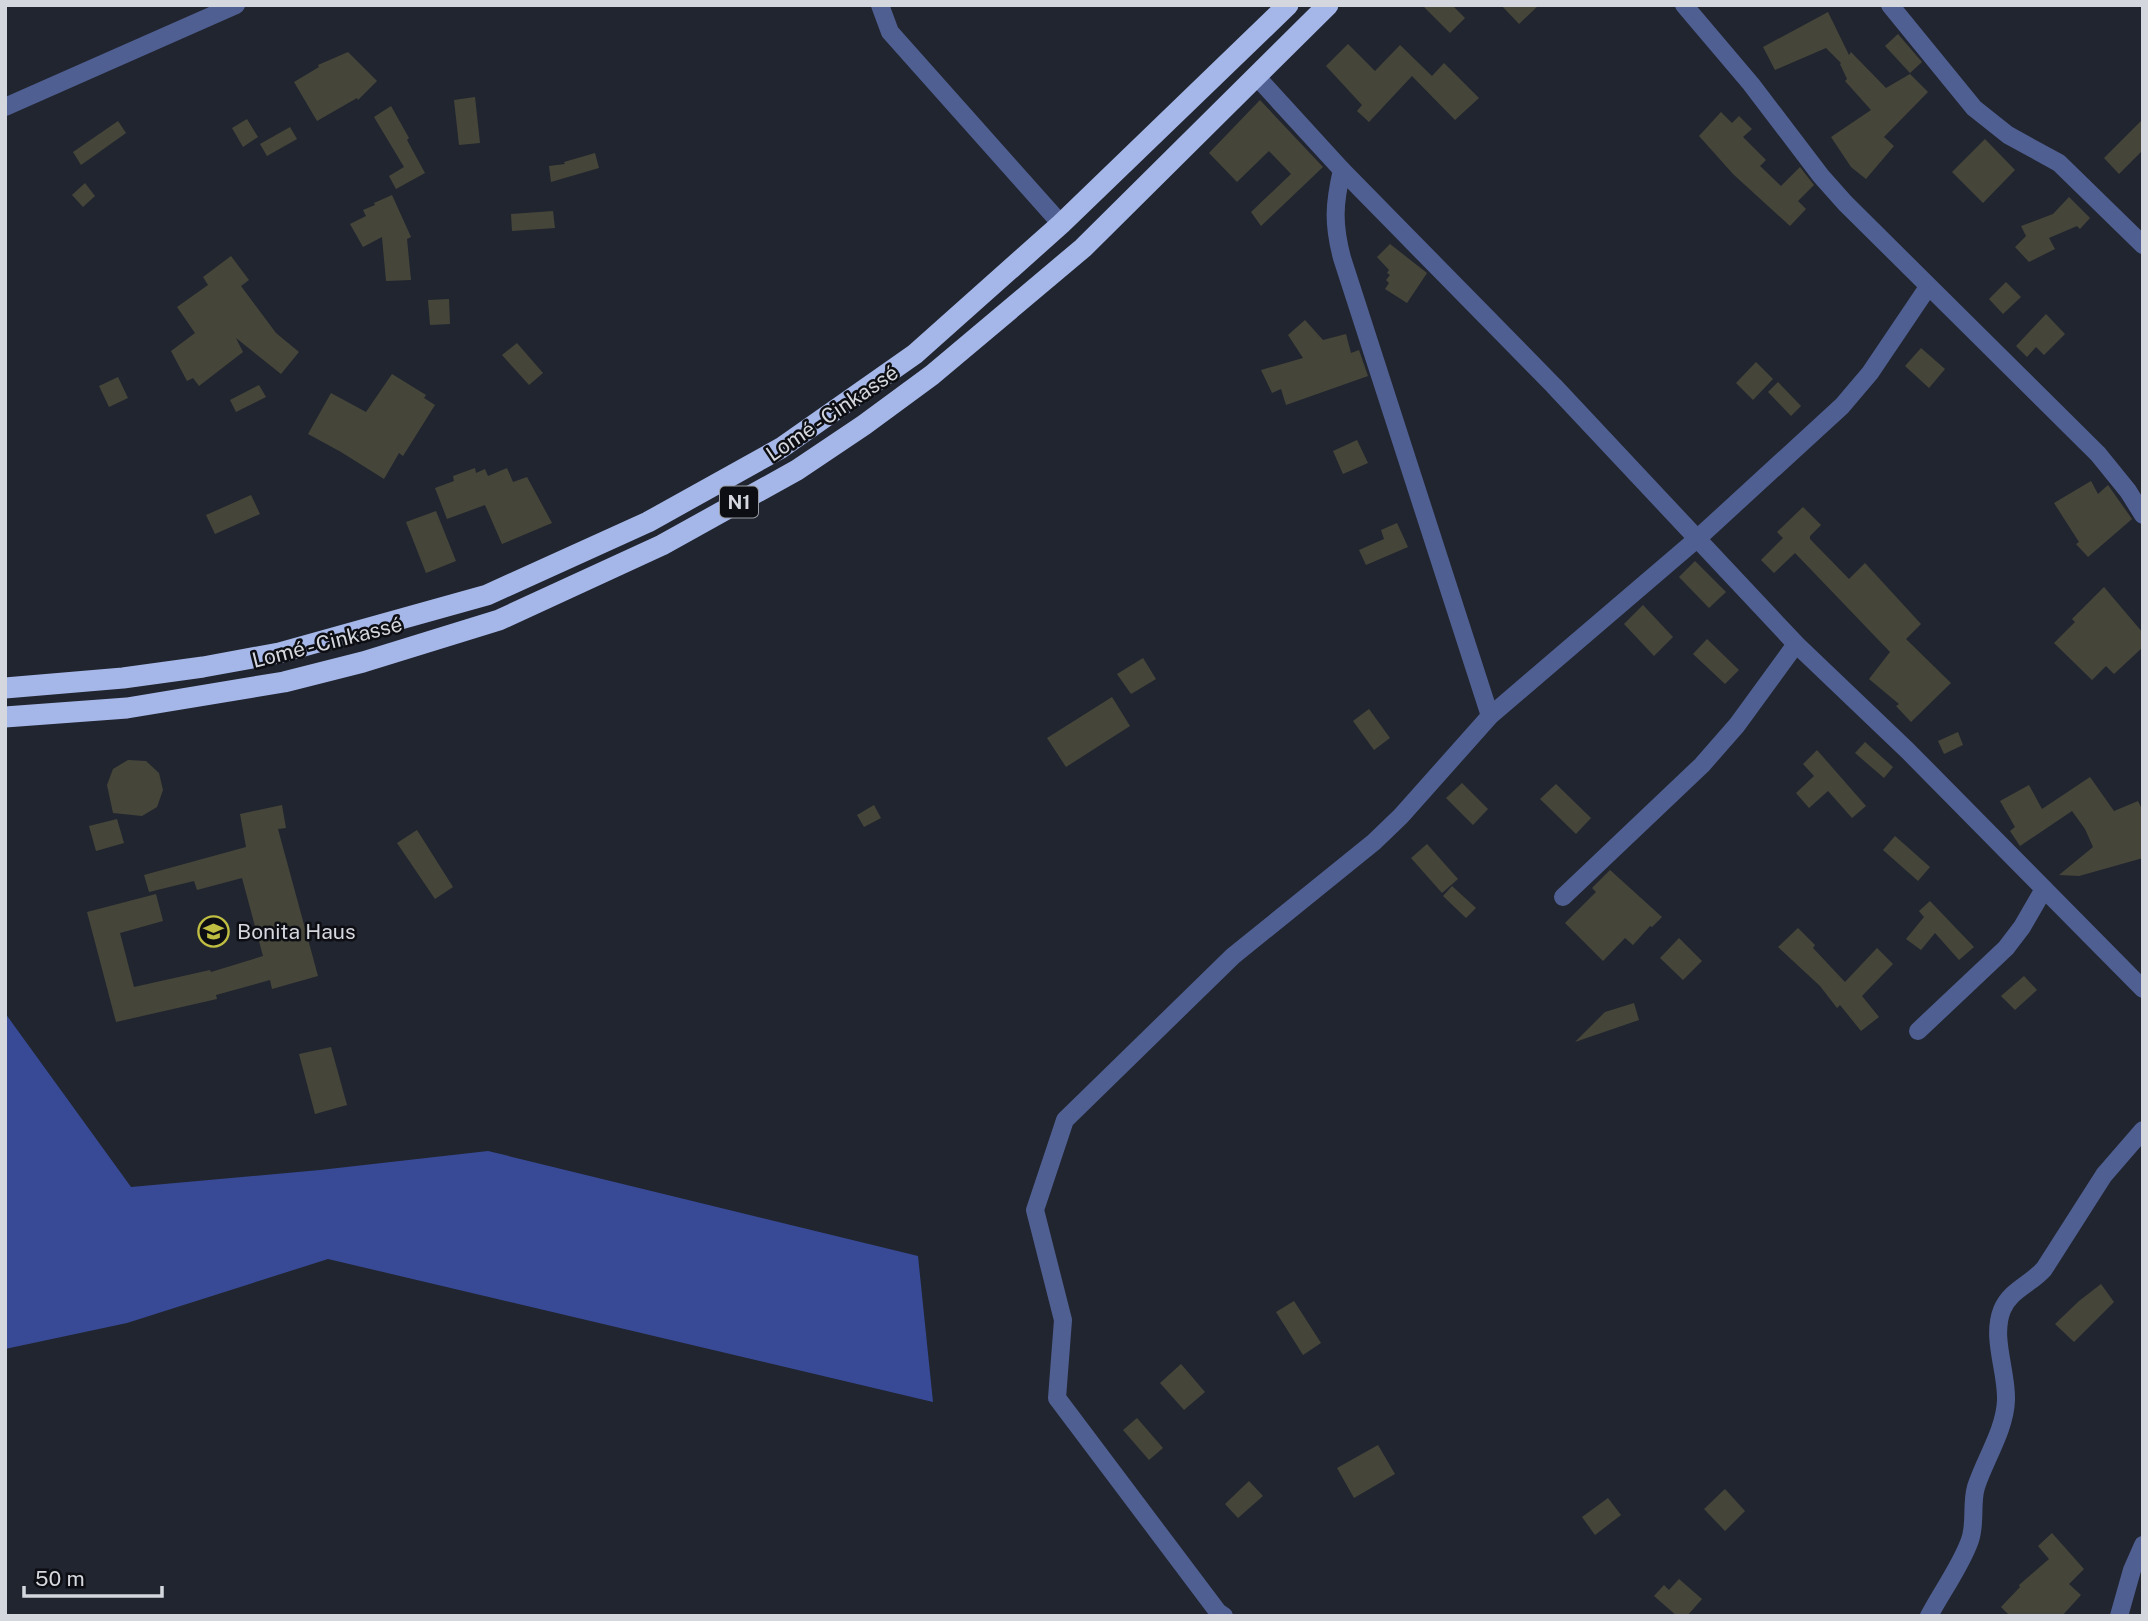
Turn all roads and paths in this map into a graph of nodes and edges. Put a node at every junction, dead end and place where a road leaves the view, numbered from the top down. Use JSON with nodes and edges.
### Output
{"nodes":[{"id":1,"x":236,"y":5,"type":"edge"},
{"id":2,"x":880,"y":5,"type":"edge"},
{"id":3,"x":1288,"y":5,"type":"edge"},
{"id":4,"x":1328,"y":5,"type":"edge"},
{"id":5,"x":1685,"y":5,"type":"edge"},
{"id":6,"x":1890,"y":5,"type":"edge"},
{"id":7,"x":1256,"y":76,"type":"junction"},
{"id":8,"x":5,"y":107,"type":"edge"},
{"id":9,"x":1342,"y":170,"type":"junction"},
{"id":10,"x":1061,"y":224,"type":"junction"},
{"id":11,"x":2143,"y":244,"type":"edge"},
{"id":12,"x":1928,"y":287,"type":"junction"},
{"id":13,"x":2143,"y":515,"type":"edge"},
{"id":14,"x":1698,"y":538,"type":"junction"},
{"id":15,"x":487,"y":595,"type":"junction"},
{"id":16,"x":499,"y":620,"type":"junction"},
{"id":17,"x":1796,"y":644,"type":"junction"},
{"id":18,"x":5,"y":688,"type":"edge"},
{"id":19,"x":1490,"y":716,"type":"junction"},
{"id":20,"x":5,"y":718,"type":"edge"},
{"id":21,"x":2044,"y":888,"type":"junction"},
{"id":22,"x":1563,"y":897,"type":"dead end"},
{"id":23,"x":2143,"y":989,"type":"edge"},
{"id":24,"x":1918,"y":1031,"type":"dead end"},
{"id":25,"x":2143,"y":1130,"type":"edge"},
{"id":26,"x":2143,"y":1545,"type":"edge"},
{"id":27,"x":1224,"y":1616,"type":"edge"},
{"id":28,"x":1929,"y":1616,"type":"edge"},
{"id":29,"x":2119,"y":1616,"type":"edge"}],
"edges":[{"from":1,"to":8,"type":"street"},
{"from":2,"to":10,"type":"street"},
{"from":3,"to":10,"type":"highway","name":"Lomé - Cinkassé","number":"N1"},
{"from":4,"to":7,"type":"highway","name":"Lomé - Cinkassé","number":"N1"},
{"from":5,"to":12,"type":"street"},
{"from":6,"to":11,"type":"street"},
{"from":7,"to":9,"type":"street"},
{"from":7,"to":16,"type":"highway","name":"Lomé - Cinkassé","number":"N1"},
{"from":9,"to":14,"type":"street"},
{"from":9,"to":19,"type":"street"},
{"from":10,"to":15,"type":"highway","name":"Lomé - Cinkassé","number":"N1"},
{"from":12,"to":13,"type":"street"},
{"from":12,"to":14,"type":"street"},
{"from":14,"to":17,"type":"street"},
{"from":14,"to":19,"type":"street"},
{"from":15,"to":16,"type":"highway"},
{"from":15,"to":18,"type":"highway","name":"Lomé - Cinkassé","number":"N1"},
{"from":16,"to":20,"type":"highway","name":"Lomé - Cinkassé","number":"N1"},
{"from":17,"to":21,"type":"street"},
{"from":17,"to":22,"type":"street"},
{"from":19,"to":27,"type":"street"},
{"from":21,"to":23,"type":"street"},
{"from":21,"to":24,"type":"street"},
{"from":25,"to":28,"type":"street"},
{"from":26,"to":29,"type":"street"}]}
